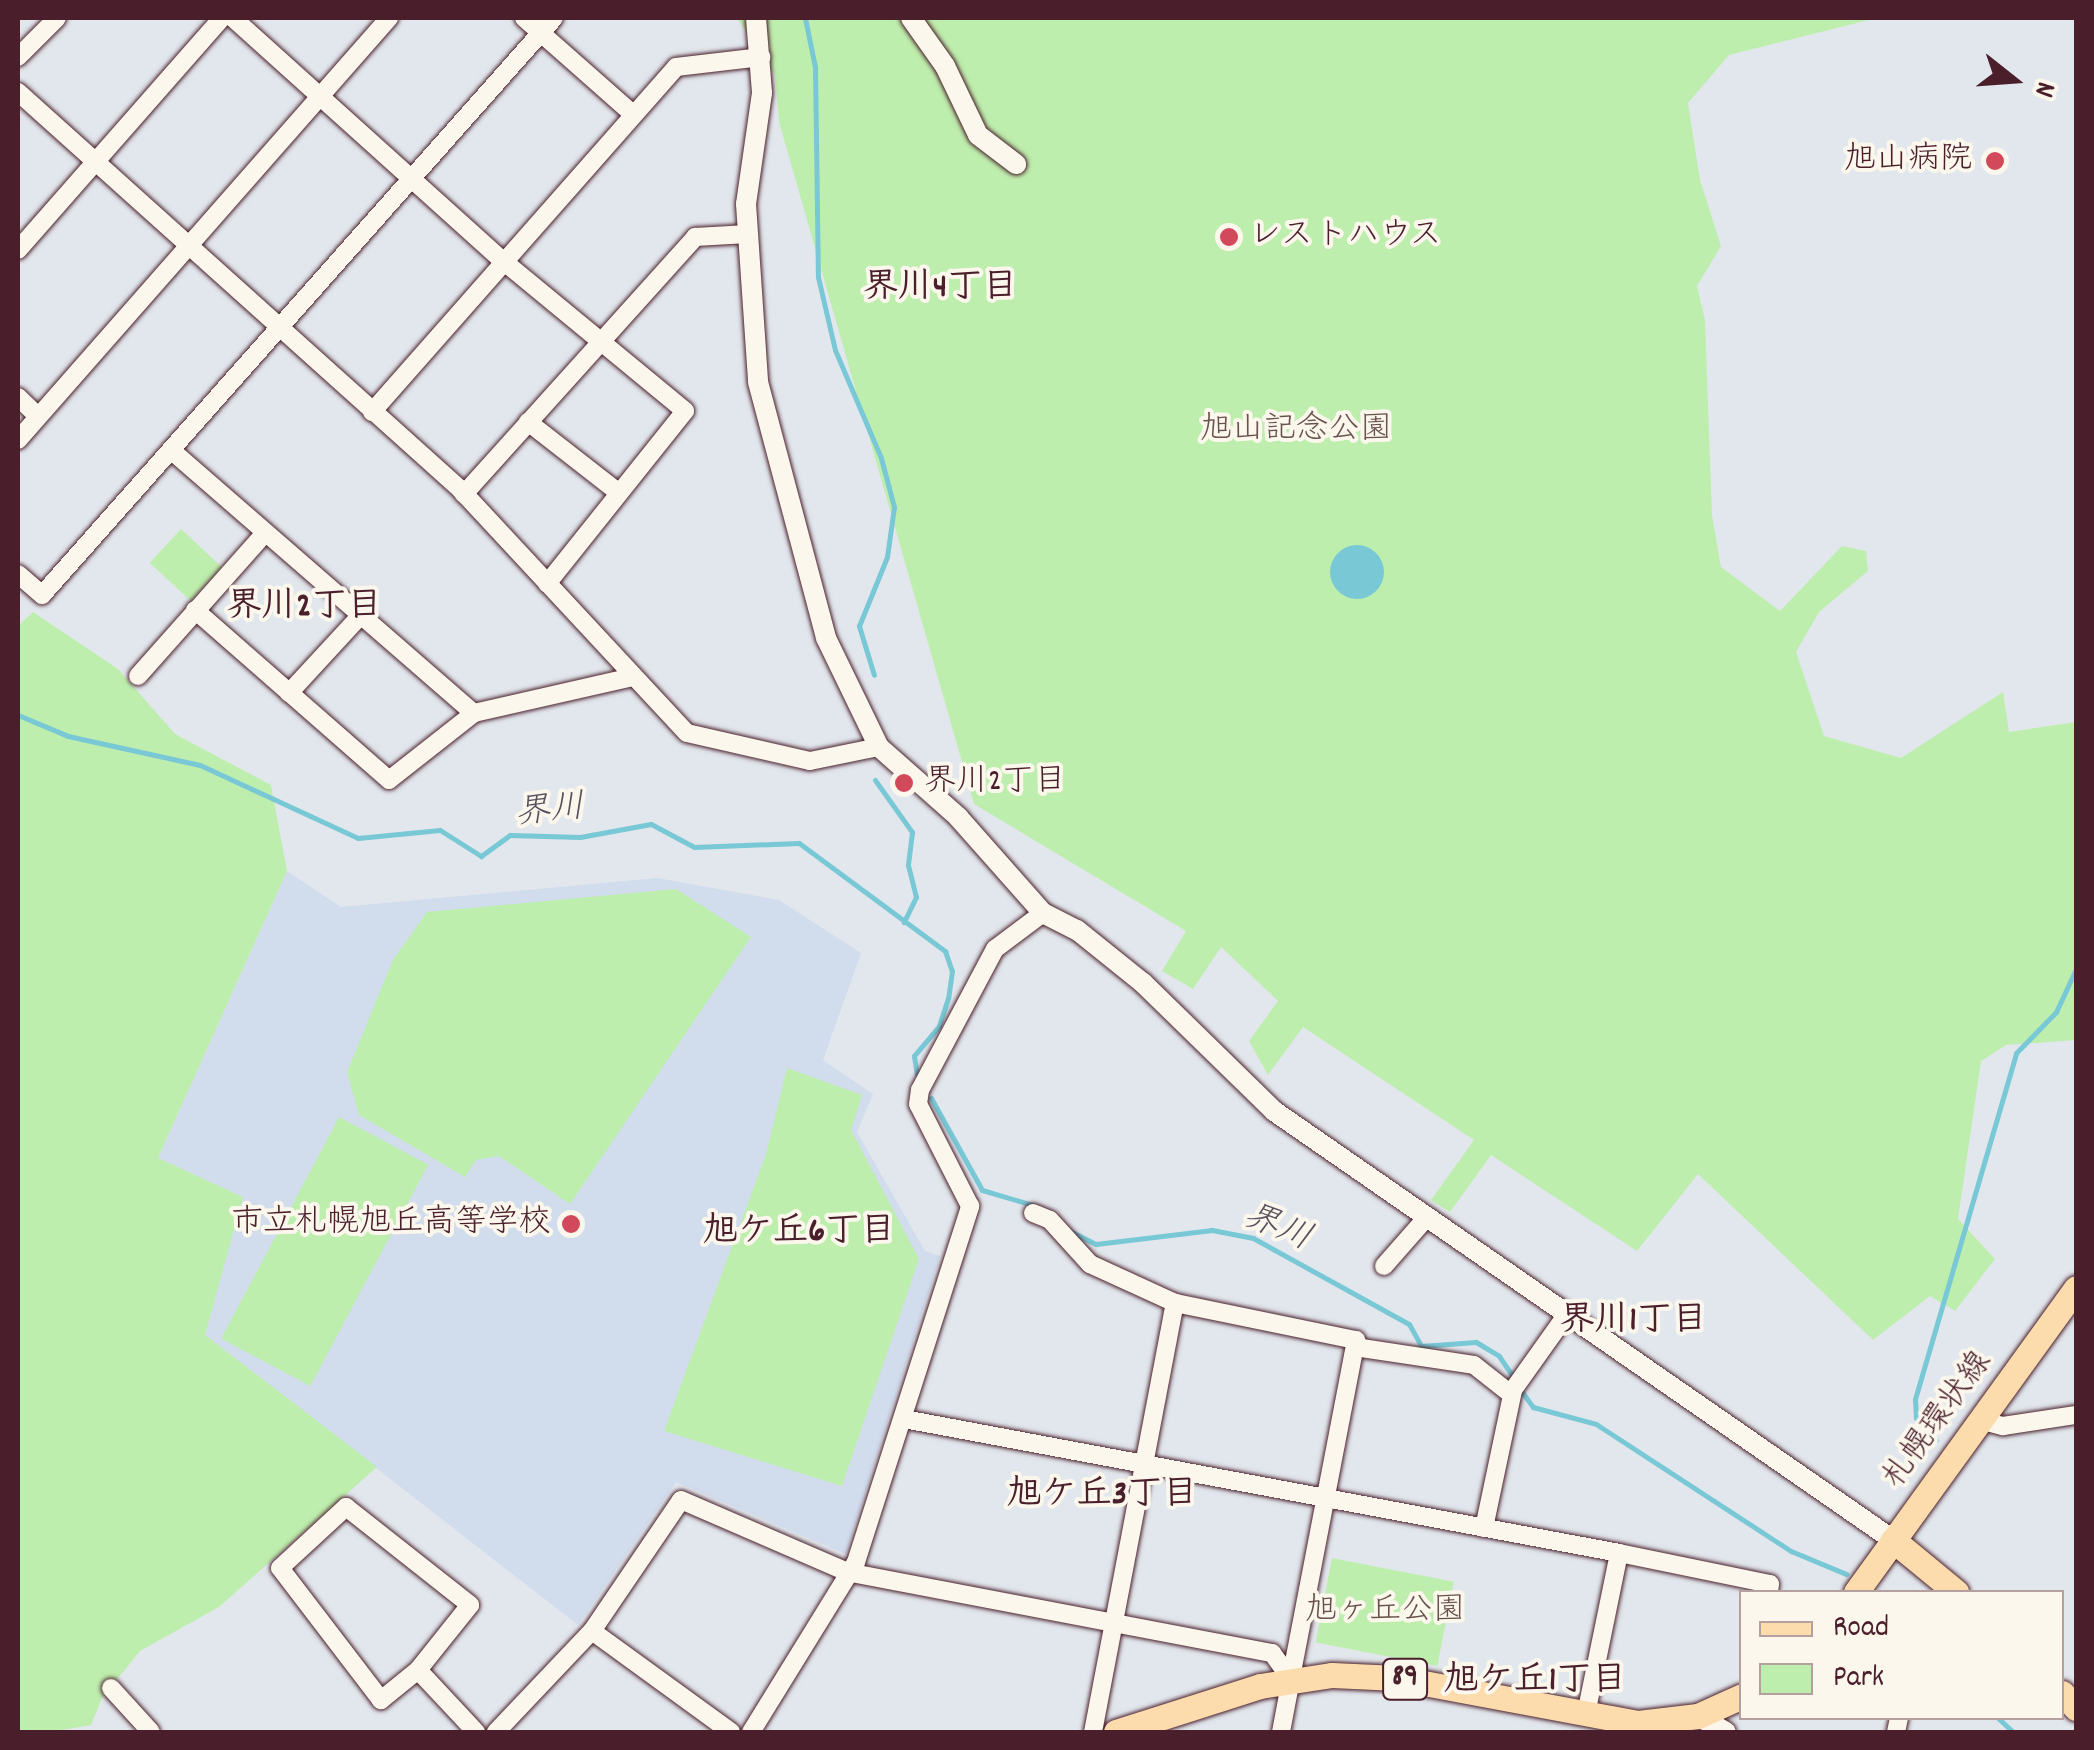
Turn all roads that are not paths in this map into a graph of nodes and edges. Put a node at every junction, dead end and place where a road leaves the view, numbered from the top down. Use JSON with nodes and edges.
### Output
{"nodes":[{"id":1,"x":58,"y":18,"type":"edge"},
{"id":2,"x":222,"y":18,"type":"edge"},
{"id":3,"x":234,"y":18,"type":"edge"},
{"id":4,"x":389,"y":18,"type":"edge"},
{"id":5,"x":524,"y":18,"type":"edge"},
{"id":6,"x":554,"y":18,"type":"edge"},
{"id":7,"x":756,"y":18,"type":"edge"},
{"id":8,"x":911,"y":18,"type":"edge"},
{"id":9,"x":541,"y":32,"type":"junction"},
{"id":10,"x":18,"y":57,"type":"edge"},
{"id":11,"x":760,"y":57,"type":"junction"},
{"id":12,"x":18,"y":92,"type":"edge"},
{"id":13,"x":319,"y":98,"type":"junction"},
{"id":14,"x":633,"y":114,"type":"junction"},
{"id":15,"x":95,"y":162,"type":"junction"},
{"id":16,"x":1016,"y":164,"type":"dead end"},
{"id":17,"x":410,"y":179,"type":"junction"},
{"id":18,"x":748,"y":234,"type":"junction"},
{"id":19,"x":186,"y":249,"type":"junction"},
{"id":20,"x":18,"y":250,"type":"edge"},
{"id":21,"x":502,"y":260,"type":"junction"},
{"id":22,"x":278,"y":328,"type":"junction"},
{"id":23,"x":597,"y":342,"type":"junction"},
{"id":24,"x":18,"y":398,"type":"edge"},
{"id":25,"x":372,"y":412,"type":"junction"},
{"id":26,"x":38,"y":416,"type":"junction"},
{"id":27,"x":528,"y":422,"type":"junction"},
{"id":28,"x":18,"y":440,"type":"edge"},
{"id":29,"x":171,"y":450,"type":"junction"},
{"id":30,"x":618,"y":492,"type":"junction"},
{"id":31,"x":464,"y":494,"type":"junction"},
{"id":32,"x":265,"y":533,"type":"junction"},
{"id":33,"x":18,"y":574,"type":"edge"},
{"id":34,"x":547,"y":584,"type":"junction"},
{"id":35,"x":196,"y":610,"type":"junction"},
{"id":36,"x":360,"y":615,"type":"junction"},
{"id":37,"x":138,"y":676,"type":"dead end"},
{"id":38,"x":632,"y":677,"type":"junction"},
{"id":39,"x":289,"y":693,"type":"junction"},
{"id":40,"x":474,"y":713,"type":"junction"},
{"id":41,"x":879,"y":747,"type":"junction"},
{"id":42,"x":1043,"y":913,"type":"junction"},
{"id":43,"x":1033,"y":1213,"type":"dead end"},
{"id":44,"x":1427,"y":1218,"type":"junction"},
{"id":45,"x":1384,"y":1266,"type":"dead end"},
{"id":46,"x":2076,"y":1288,"type":"edge"},
{"id":47,"x":1176,"y":1304,"type":"junction"},
{"id":48,"x":1567,"y":1314,"type":"junction"},
{"id":49,"x":1354,"y":1348,"type":"junction"},
{"id":50,"x":1512,"y":1395,"type":"junction"},
{"id":51,"x":2076,"y":1415,"type":"edge"},
{"id":52,"x":904,"y":1419,"type":"junction"},
{"id":53,"x":1980,"y":1420,"type":"junction"},
{"id":54,"x":1144,"y":1464,"type":"junction"},
{"id":55,"x":1326,"y":1498,"type":"junction"},
{"id":56,"x":1484,"y":1528,"type":"junction"},
{"id":57,"x":1893,"y":1540,"type":"junction"},
{"id":58,"x":1619,"y":1553,"type":"junction"},
{"id":59,"x":847,"y":1572,"type":"junction"},
{"id":60,"x":1945,"y":1589,"type":"edge"},
{"id":61,"x":1769,"y":1590,"type":"edge"},
{"id":62,"x":1857,"y":1590,"type":"edge"},
{"id":63,"x":1113,"y":1624,"type":"junction"},
{"id":64,"x":592,"y":1631,"type":"junction"},
{"id":65,"x":418,"y":1670,"type":"junction"},
{"id":66,"x":1291,"y":1680,"type":"junction"},
{"id":67,"x":111,"y":1688,"type":"dead end"},
{"id":68,"x":1739,"y":1697,"type":"edge"},
{"id":69,"x":1698,"y":1716,"type":"junction"},
{"id":70,"x":1588,"y":1720,"type":"edge"},
{"id":71,"x":151,"y":1732,"type":"edge"},
{"id":72,"x":476,"y":1732,"type":"edge"},
{"id":73,"x":496,"y":1732,"type":"edge"},
{"id":74,"x":731,"y":1732,"type":"edge"},
{"id":75,"x":751,"y":1732,"type":"edge"},
{"id":76,"x":1092,"y":1732,"type":"edge"},
{"id":77,"x":1116,"y":1732,"type":"edge"},
{"id":78,"x":1281,"y":1732,"type":"edge"},
{"id":79,"x":1726,"y":1732,"type":"edge"}],
"edges":[{"from":1,"to":10,"type":"street"},
{"from":2,"to":15,"type":"street"},
{"from":3,"to":13,"type":"street"},
{"from":4,"to":13,"type":"street"},
{"from":5,"to":9,"type":"street"},
{"from":6,"to":9,"type":"street"},
{"from":7,"to":11,"type":"street"},
{"from":8,"to":16,"type":"street"},
{"from":9,"to":14,"type":"street"},
{"from":9,"to":17,"type":"street"},
{"from":11,"to":14,"type":"street"},
{"from":11,"to":18,"type":"street"},
{"from":12,"to":15,"type":"street"},
{"from":13,"to":17,"type":"street"},
{"from":13,"to":19,"type":"street"},
{"from":14,"to":21,"type":"street"},
{"from":15,"to":19,"type":"street"},
{"from":15,"to":20,"type":"street"},
{"from":17,"to":21,"type":"street"},
{"from":17,"to":22,"type":"street"},
{"from":18,"to":23,"type":"street"},
{"from":18,"to":41,"type":"street"},
{"from":19,"to":22,"type":"street"},
{"from":19,"to":26,"type":"street"},
{"from":21,"to":23,"type":"street"},
{"from":21,"to":25,"type":"street"},
{"from":22,"to":25,"type":"street"},
{"from":22,"to":29,"type":"street"},
{"from":23,"to":27,"type":"street"},
{"from":23,"to":30,"type":"street"},
{"from":24,"to":26,"type":"street"},
{"from":25,"to":31,"type":"street"},
{"from":26,"to":28,"type":"street"},
{"from":27,"to":30,"type":"street"},
{"from":27,"to":31,"type":"street"},
{"from":29,"to":32,"type":"street"},
{"from":29,"to":33,"type":"street"},
{"from":30,"to":34,"type":"street"},
{"from":31,"to":34,"type":"street"},
{"from":32,"to":35,"type":"street"},
{"from":32,"to":36,"type":"street"},
{"from":34,"to":38,"type":"street"},
{"from":35,"to":37,"type":"street"},
{"from":35,"to":39,"type":"street"},
{"from":36,"to":39,"type":"street"},
{"from":36,"to":40,"type":"street"},
{"from":38,"to":40,"type":"street"},
{"from":38,"to":41,"type":"street"},
{"from":39,"to":40,"type":"street"},
{"from":41,"to":42,"type":"street"},
{"from":42,"to":44,"type":"street"},
{"from":42,"to":52,"type":"street"},
{"from":43,"to":47,"type":"street"},
{"from":44,"to":45,"type":"street"},
{"from":44,"to":48,"type":"street"},
{"from":46,"to":53,"type":"main road","name":"札幌環状線"},
{"from":47,"to":49,"type":"street"},
{"from":47,"to":54,"type":"street"},
{"from":48,"to":50,"type":"street"},
{"from":48,"to":57,"type":"street"},
{"from":49,"to":50,"type":"street"},
{"from":49,"to":55,"type":"street"},
{"from":50,"to":56,"type":"street"},
{"from":51,"to":53,"type":"street"},
{"from":52,"to":54,"type":"street"},
{"from":52,"to":59,"type":"street"},
{"from":53,"to":57,"type":"main road","name":"札幌環状線"},
{"from":54,"to":55,"type":"street"},
{"from":54,"to":63,"type":"street"},
{"from":55,"to":56,"type":"street"},
{"from":55,"to":66,"type":"street"},
{"from":56,"to":58,"type":"street"},
{"from":57,"to":60,"type":"main road"},
{"from":57,"to":62,"type":"main road","name":"札幌環状線"},
{"from":58,"to":61,"type":"street"},
{"from":58,"to":70,"type":"street"},
{"from":59,"to":63,"type":"street"},
{"from":59,"to":64,"type":"street"},
{"from":59,"to":75,"type":"street"},
{"from":63,"to":66,"type":"street"},
{"from":63,"to":76,"type":"street"},
{"from":64,"to":73,"type":"street"},
{"from":64,"to":74,"type":"street"},
{"from":65,"to":65,"type":"street"},
{"from":65,"to":72,"type":"street"},
{"from":66,"to":70,"type":"main road","number":"89"},
{"from":66,"to":77,"type":"main road","number":"89"},
{"from":66,"to":78,"type":"street"},
{"from":67,"to":71,"type":"street"},
{"from":68,"to":69,"type":"main road","number":"89"},
{"from":69,"to":70,"type":"main road","number":"89"},
{"from":69,"to":79,"type":"street"}]}
